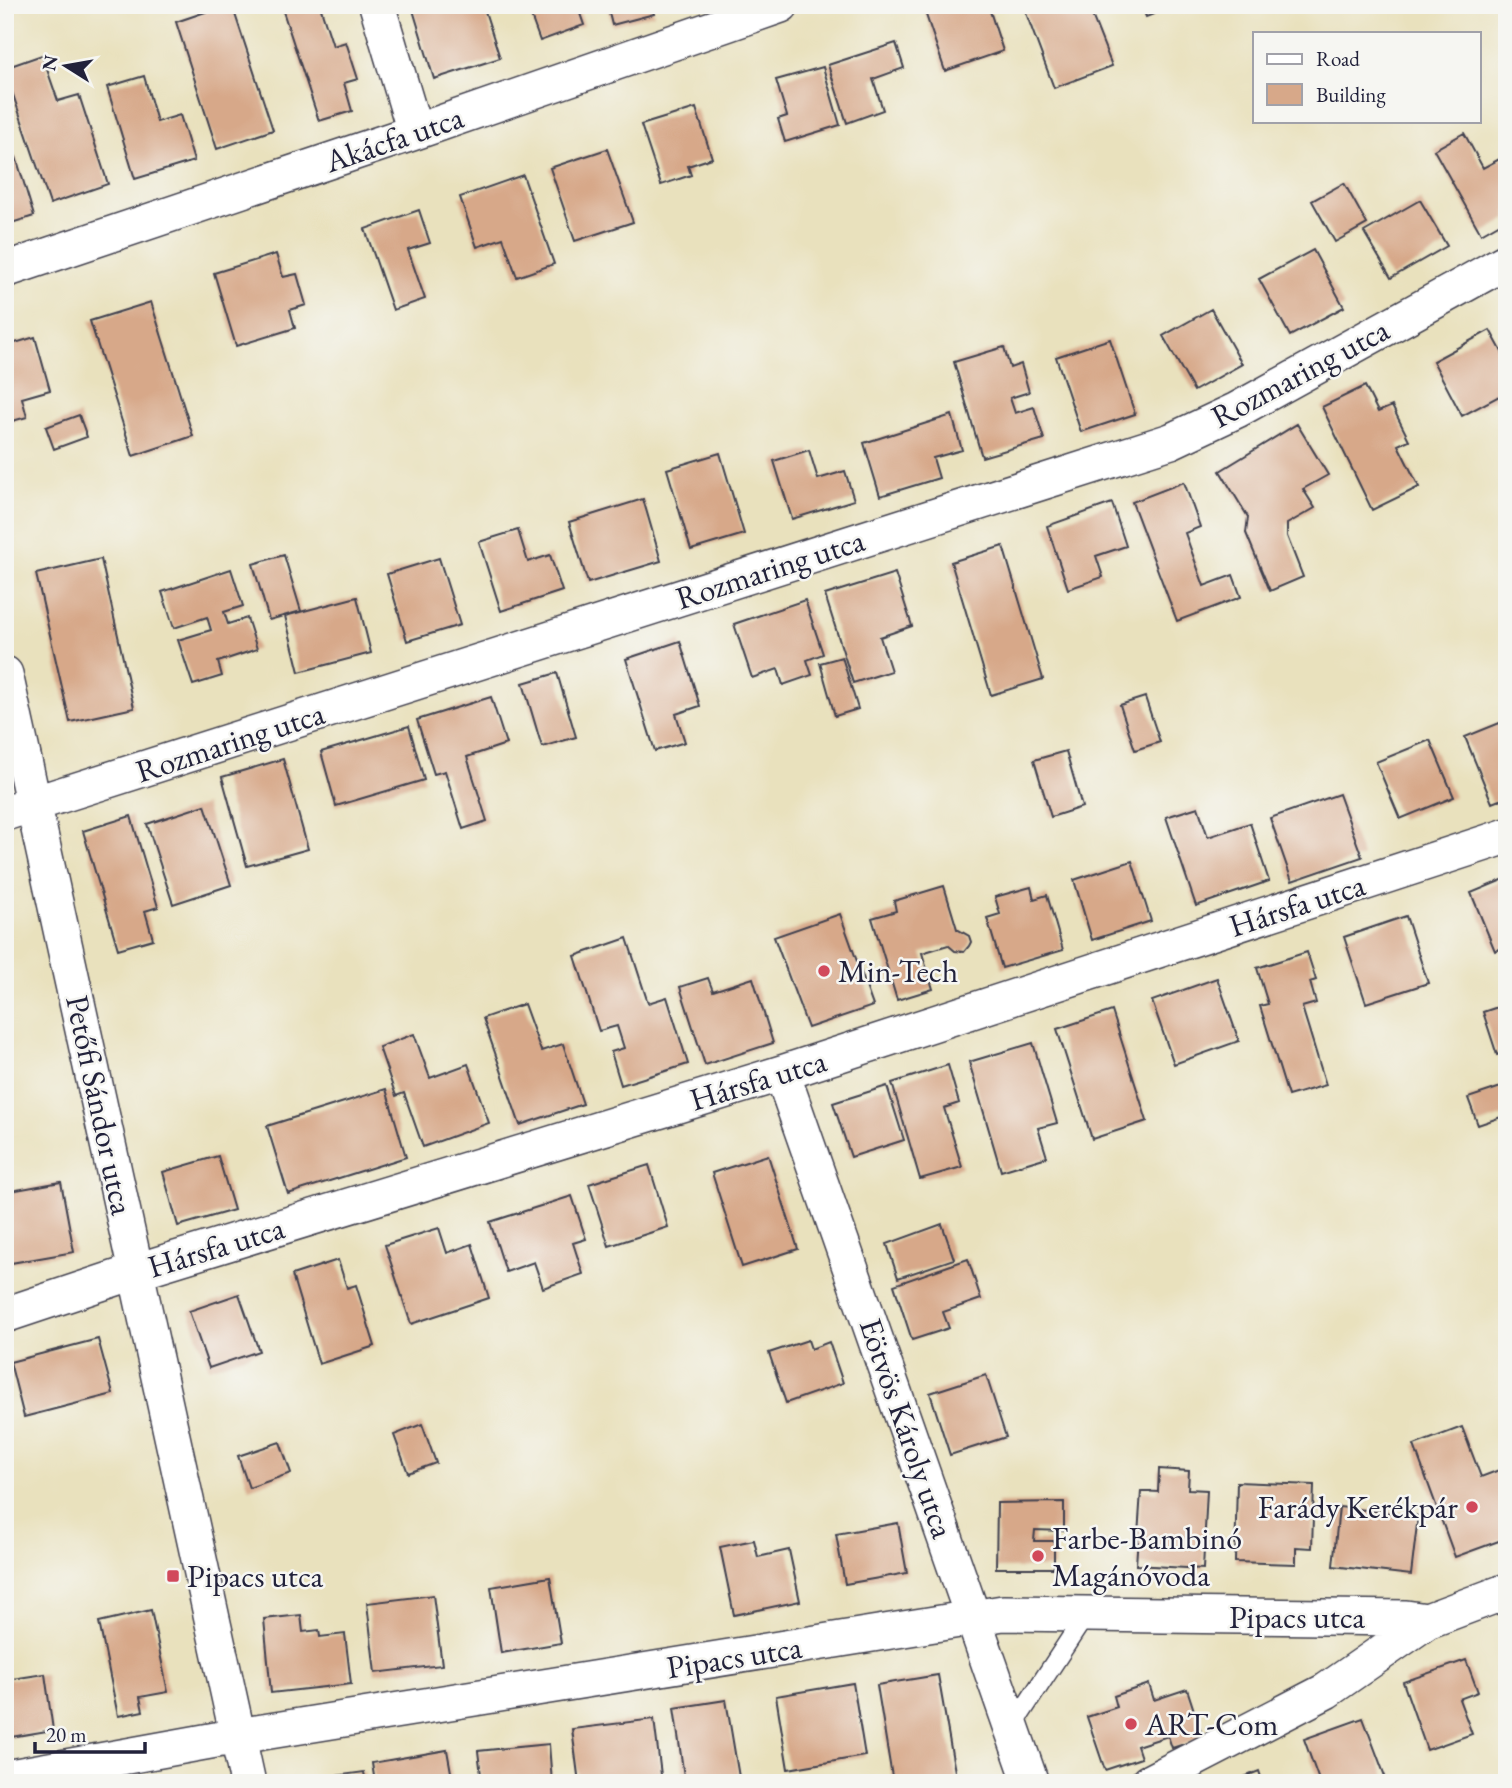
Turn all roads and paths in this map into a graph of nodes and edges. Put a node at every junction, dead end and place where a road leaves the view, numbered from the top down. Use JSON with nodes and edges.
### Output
{"nodes":[{"id":1,"x":377,"y":5,"type":"edge"},
{"id":2,"x":781,"y":5,"type":"edge"},
{"id":3,"x":415,"y":132,"type":"junction"},
{"id":4,"x":1507,"y":261,"type":"edge"},
{"id":5,"x":5,"y":270,"type":"edge"},
{"id":6,"x":5,"y":674,"type":"edge"},
{"id":7,"x":20,"y":809,"type":"edge"},
{"id":8,"x":1507,"y":836,"type":"edge"},
{"id":9,"x":782,"y":1073,"type":"junction"},
{"id":10,"x":136,"y":1271,"type":"junction"},
{"id":11,"x":5,"y":1315,"type":"edge"},
{"id":12,"x":1507,"y":1591,"type":"edge"},
{"id":13,"x":1085,"y":1616,"type":"junction"},
{"id":14,"x":974,"y":1619,"type":"junction"},
{"id":15,"x":1427,"y":1621,"type":"junction"},
{"id":16,"x":1012,"y":1727,"type":"junction"},
{"id":17,"x":238,"y":1736,"type":"junction"},
{"id":18,"x":5,"y":1778,"type":"edge"},
{"id":19,"x":248,"y":1783,"type":"edge"},
{"id":20,"x":1031,"y":1783,"type":"edge"},
{"id":21,"x":1148,"y":1783,"type":"edge"}],
"edges":[{"from":1,"to":3,"type":"street"},
{"from":2,"to":3,"type":"street","name":"Akácfa utca"},
{"from":3,"to":5,"type":"street","name":"Akácfa utca"},
{"from":4,"to":7,"type":"street","name":"Rozmaring utca"},
{"from":6,"to":7,"type":"street","name":"Petőfi Sándor utca"},
{"from":7,"to":10,"type":"street","name":"Petőfi Sándor utca"},
{"from":8,"to":9,"type":"street","name":"Hársfa utca"},
{"from":9,"to":10,"type":"street","name":"Hársfa utca"},
{"from":9,"to":14,"type":"street","name":"Eötvös Károly utca"},
{"from":10,"to":11,"type":"street","name":"Hársfa utca"},
{"from":10,"to":17,"type":"street","name":"Petőfi Sándor utca"},
{"from":12,"to":15,"type":"street","name":"Pipacs utca"},
{"from":13,"to":14,"type":"street","name":"Pipacs utca"},
{"from":13,"to":15,"type":"street","name":"Pipacs utca"},
{"from":13,"to":16,"type":"lane"},
{"from":14,"to":16,"type":"street","name":"Eötvös Károly utca"},
{"from":14,"to":17,"type":"street","name":"Pipacs utca"},
{"from":15,"to":21,"type":"street","name":"Pipacs utca"},
{"from":16,"to":20,"type":"street","name":"Eötvös Károly utca"},
{"from":17,"to":18,"type":"street","name":"Pipacs utca"},
{"from":17,"to":19,"type":"street","name":"Petőfi Sándor utca"}]}
